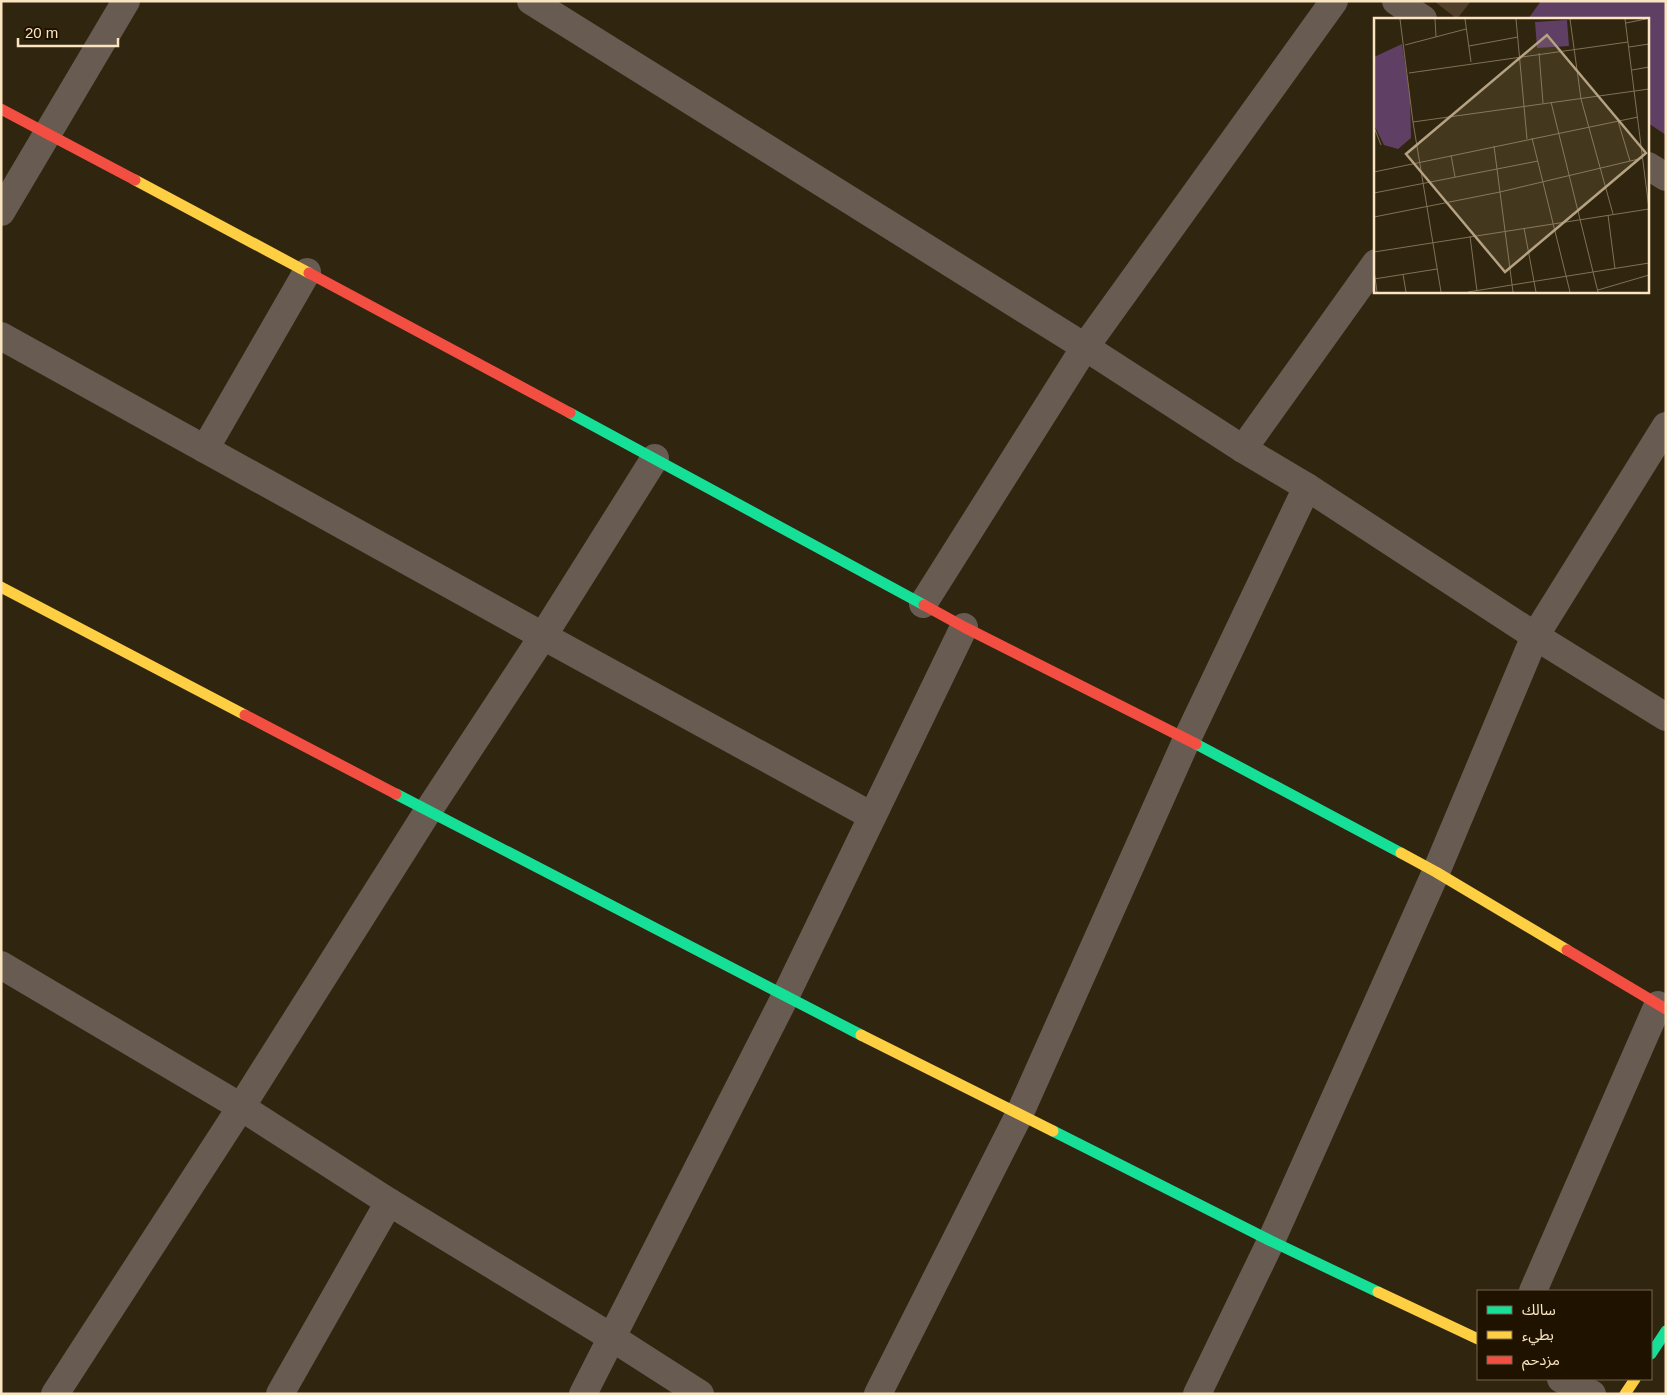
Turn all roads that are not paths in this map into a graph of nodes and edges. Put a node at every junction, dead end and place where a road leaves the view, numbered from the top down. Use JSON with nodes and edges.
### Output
{"nodes":[{"id":1,"x":126,"y":1,"type":"edge"},
{"id":2,"x":531,"y":1,"type":"edge"},
{"id":3,"x":1334,"y":1,"type":"edge"},
{"id":4,"x":1396,"y":1,"type":"edge"},
{"id":5,"x":1422,"y":18,"type":"edge"},
{"id":6,"x":1,"y":109,"type":"edge"},
{"id":7,"x":47,"y":133,"type":"junction"},
{"id":8,"x":1650,"y":167,"type":"edge"},
{"id":9,"x":1666,"y":177,"type":"edge"},
{"id":10,"x":1,"y":212,"type":"edge"},
{"id":11,"x":1374,"y":266,"type":"edge"},
{"id":12,"x":307,"y":272,"type":"junction"},
{"id":13,"x":1,"y":336,"type":"edge"},
{"id":14,"x":1085,"y":347,"type":"junction"},
{"id":15,"x":1666,"y":426,"type":"edge"},
{"id":16,"x":204,"y":449,"type":"junction"},
{"id":17,"x":1243,"y":449,"type":"junction"},
{"id":18,"x":655,"y":458,"type":"junction"},
{"id":19,"x":1307,"y":487,"type":"junction"},
{"id":20,"x":1,"y":587,"type":"edge"},
{"id":21,"x":923,"y":604,"type":"junction"},
{"id":22,"x":964,"y":627,"type":"junction"},
{"id":23,"x":543,"y":636,"type":"junction"},
{"id":24,"x":1535,"y":636,"type":"junction"},
{"id":25,"x":1666,"y":717,"type":"edge"},
{"id":26,"x":1187,"y":739,"type":"junction"},
{"id":27,"x":428,"y":811,"type":"junction"},
{"id":28,"x":872,"y":816,"type":"junction"},
{"id":29,"x":1436,"y":872,"type":"junction"},
{"id":30,"x":1,"y":965,"type":"edge"},
{"id":31,"x":785,"y":996,"type":"junction"},
{"id":32,"x":1662,"y":1007,"type":"edge"},
{"id":33,"x":241,"y":1107,"type":"junction"},
{"id":34,"x":1020,"y":1114,"type":"junction"},
{"id":35,"x":389,"y":1202,"type":"junction"},
{"id":36,"x":1272,"y":1241,"type":"junction"},
{"id":37,"x":1533,"y":1290,"type":"edge"},
{"id":38,"x":1666,"y":1331,"type":"edge"},
{"id":39,"x":611,"y":1337,"type":"junction"},
{"id":40,"x":1477,"y":1339,"type":"edge"},
{"id":41,"x":1652,"y":1352,"type":"edge"},
{"id":42,"x":1563,"y":1380,"type":"edge"},
{"id":43,"x":1633,"y":1380,"type":"edge"},
{"id":44,"x":55,"y":1394,"type":"edge"},
{"id":45,"x":280,"y":1394,"type":"edge"},
{"id":46,"x":583,"y":1394,"type":"edge"},
{"id":47,"x":700,"y":1394,"type":"edge"},
{"id":48,"x":878,"y":1394,"type":"edge"},
{"id":49,"x":1197,"y":1394,"type":"edge"},
{"id":50,"x":1592,"y":1394,"type":"edge"},
{"id":51,"x":1625,"y":1394,"type":"edge"}],
"edges":[{"from":1,"to":7,"type":"street"},
{"from":2,"to":14,"type":"street"},
{"from":3,"to":14,"type":"street"},
{"from":4,"to":5,"type":"street"},
{"from":6,"to":7,"type":"street"},
{"from":7,"to":10,"type":"street"},
{"from":7,"to":12,"type":"street"},
{"from":8,"to":9,"type":"street"},
{"from":11,"to":17,"type":"street"},
{"from":12,"to":16,"type":"street"},
{"from":12,"to":18,"type":"street"},
{"from":13,"to":16,"type":"street"},
{"from":14,"to":17,"type":"street"},
{"from":14,"to":21,"type":"street"},
{"from":15,"to":24,"type":"street"},
{"from":16,"to":23,"type":"street"},
{"from":17,"to":19,"type":"street"},
{"from":18,"to":21,"type":"street"},
{"from":18,"to":23,"type":"street"},
{"from":19,"to":24,"type":"street"},
{"from":19,"to":26,"type":"street"},
{"from":20,"to":27,"type":"street"},
{"from":21,"to":22,"type":"street"},
{"from":22,"to":26,"type":"street"},
{"from":22,"to":28,"type":"street"},
{"from":23,"to":27,"type":"street"},
{"from":23,"to":28,"type":"street"},
{"from":24,"to":25,"type":"street"},
{"from":24,"to":29,"type":"street"},
{"from":26,"to":29,"type":"street"},
{"from":26,"to":34,"type":"street"},
{"from":27,"to":31,"type":"street"},
{"from":27,"to":33,"type":"street"},
{"from":28,"to":31,"type":"street"},
{"from":29,"to":32,"type":"street"},
{"from":29,"to":36,"type":"street"},
{"from":30,"to":33,"type":"street"},
{"from":31,"to":34,"type":"street"},
{"from":31,"to":39,"type":"street"},
{"from":32,"to":37,"type":"street"},
{"from":33,"to":35,"type":"street"},
{"from":33,"to":44,"type":"street"},
{"from":34,"to":36,"type":"street"},
{"from":34,"to":48,"type":"street"},
{"from":35,"to":39,"type":"street"},
{"from":35,"to":45,"type":"street"},
{"from":36,"to":40,"type":"street"},
{"from":36,"to":49,"type":"street"},
{"from":38,"to":41,"type":"street"},
{"from":39,"to":46,"type":"street"},
{"from":39,"to":47,"type":"street"},
{"from":42,"to":50,"type":"street"},
{"from":43,"to":51,"type":"street"}]}
